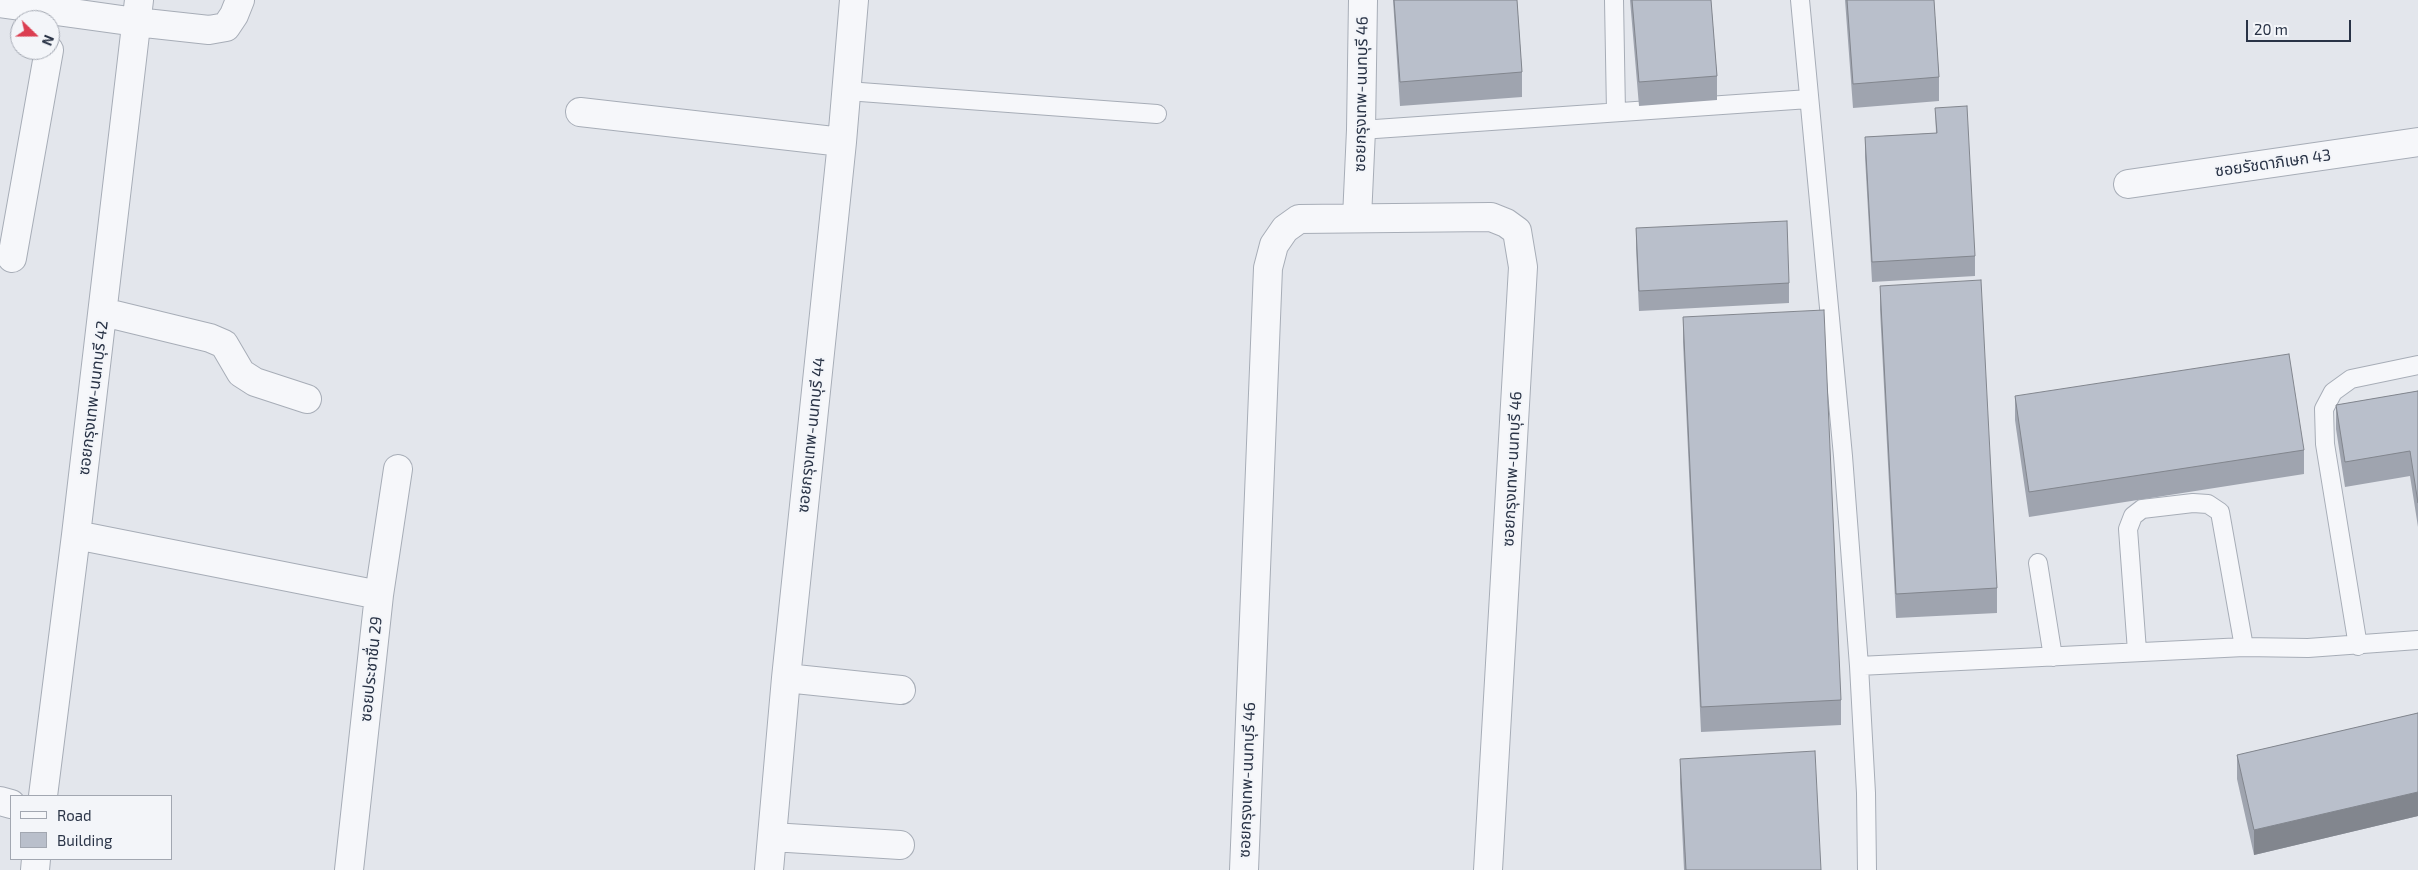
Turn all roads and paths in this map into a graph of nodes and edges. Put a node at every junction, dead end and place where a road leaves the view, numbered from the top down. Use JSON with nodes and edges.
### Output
{"nodes":[{"id":1,"x":240,"y":0,"type":"edge"},
{"id":2,"x":854,"y":0,"type":"edge"},
{"id":3,"x":1363,"y":0,"type":"edge"},
{"id":4,"x":1614,"y":0,"type":"edge"},
{"id":5,"x":1800,"y":0,"type":"edge"},
{"id":6,"x":0,"y":3,"type":"edge"},
{"id":7,"x":49,"y":10,"type":"edge"},
{"id":8,"x":60,"y":11,"type":"edge"},
{"id":9,"x":138,"y":11,"type":"edge"},
{"id":10,"x":47,"y":60,"type":"edge"},
{"id":11,"x":847,"y":91,"type":"junction"},
{"id":12,"x":1809,"y":99,"type":"junction"},
{"id":13,"x":580,"y":112,"type":"dead end"},
{"id":14,"x":1616,"y":112,"type":"junction"},
{"id":15,"x":1157,"y":114,"type":"dead end"},
{"id":16,"x":1361,"y":130,"type":"junction"},
{"id":17,"x":842,"y":142,"type":"junction"},
{"id":18,"x":2418,"y":142,"type":"edge"},
{"id":19,"x":2128,"y":184,"type":"dead end"},
{"id":20,"x":1357,"y":218,"type":"junction"},
{"id":21,"x":12,"y":258,"type":"dead end"},
{"id":22,"x":103,"y":312,"type":"junction"},
{"id":23,"x":2418,"y":365,"type":"edge"},
{"id":24,"x":307,"y":399,"type":"dead end"},
{"id":25,"x":398,"y":469,"type":"dead end"},
{"id":26,"x":76,"y":535,"type":"junction"},
{"id":27,"x":2038,"y":563,"type":"dead end"},
{"id":28,"x":379,"y":595,"type":"junction"},
{"id":29,"x":2418,"y":640,"type":"edge"},
{"id":30,"x":2358,"y":646,"type":"junction"},
{"id":31,"x":2244,"y":647,"type":"junction"},
{"id":32,"x":2137,"y":651,"type":"junction"},
{"id":33,"x":2053,"y":657,"type":"junction"},
{"id":34,"x":1859,"y":666,"type":"junction"},
{"id":35,"x":786,"y":678,"type":"junction"},
{"id":36,"x":901,"y":690,"type":"dead end"},
{"id":37,"x":43,"y":795,"type":"edge"},
{"id":38,"x":772,"y":837,"type":"junction"},
{"id":39,"x":900,"y":845,"type":"dead end"},
{"id":40,"x":349,"y":870,"type":"edge"},
{"id":41,"x":769,"y":870,"type":"edge"},
{"id":42,"x":1244,"y":870,"type":"edge"},
{"id":43,"x":1488,"y":870,"type":"edge"},
{"id":44,"x":1867,"y":870,"type":"edge"}],
"edges":[{"from":1,"to":9,"type":"street"},
{"from":2,"to":11,"type":"street","name":"ซอยกรุงเทพ-นนทบุรี 44"},
{"from":3,"to":16,"type":"street","name":"ซอยกรุงเทพ-นนทบุรี 46"},
{"from":4,"to":14,"type":"lane"},
{"from":5,"to":12,"type":"lane"},
{"from":6,"to":7,"type":"street"},
{"from":8,"to":9,"type":"street"},
{"from":9,"to":22,"type":"street","name":"ซอยกรุงเทพ-นนทบุรี 42"},
{"from":10,"to":21,"type":"street"},
{"from":11,"to":15,"type":"lane"},
{"from":11,"to":17,"type":"street","name":"ซอยกรุงเทพ-นนทบุรี 44"},
{"from":12,"to":14,"type":"lane"},
{"from":12,"to":34,"type":"lane"},
{"from":13,"to":17,"type":"street"},
{"from":14,"to":16,"type":"lane"},
{"from":16,"to":20,"type":"street","name":"ซอยกรุงเทพ-นนทบุรี 46"},
{"from":17,"to":35,"type":"street","name":"ซอยกรุงเทพ-นนทบุรี 44"},
{"from":18,"to":19,"type":"street","name":"ซอยรัชดาภิเษก 43"},
{"from":20,"to":42,"type":"street","name":"ซอยกรุงเทพ-นนทบุรี 46"},
{"from":20,"to":43,"type":"street","name":"ซอยกรุงเทพ-นนทบุรี 46"},
{"from":22,"to":24,"type":"street"},
{"from":22,"to":26,"type":"street","name":"ซอยกรุงเทพ-นนทบุรี 42"},
{"from":23,"to":30,"type":"lane"},
{"from":25,"to":28,"type":"street","name":"ซอยประชาชื่น 29"},
{"from":26,"to":28,"type":"street"},
{"from":26,"to":37,"type":"street","name":"ซอยกรุงเทพ-นนทบุรี 42"},
{"from":27,"to":33,"type":"lane"},
{"from":28,"to":40,"type":"street","name":"ซอยประชาชื่น 29"},
{"from":29,"to":30,"type":"lane"},
{"from":30,"to":31,"type":"lane"},
{"from":31,"to":32,"type":"lane"},
{"from":31,"to":32,"type":"lane"},
{"from":32,"to":33,"type":"lane"},
{"from":33,"to":34,"type":"lane"},
{"from":34,"to":44,"type":"lane"},
{"from":35,"to":36,"type":"street"},
{"from":35,"to":38,"type":"street","name":"ซอยกรุงเทพ-นนทบุรี 44"},
{"from":38,"to":39,"type":"street"},
{"from":38,"to":41,"type":"street","name":"ซอยกรุงเทพ-นนทบุรี 44"}]}
